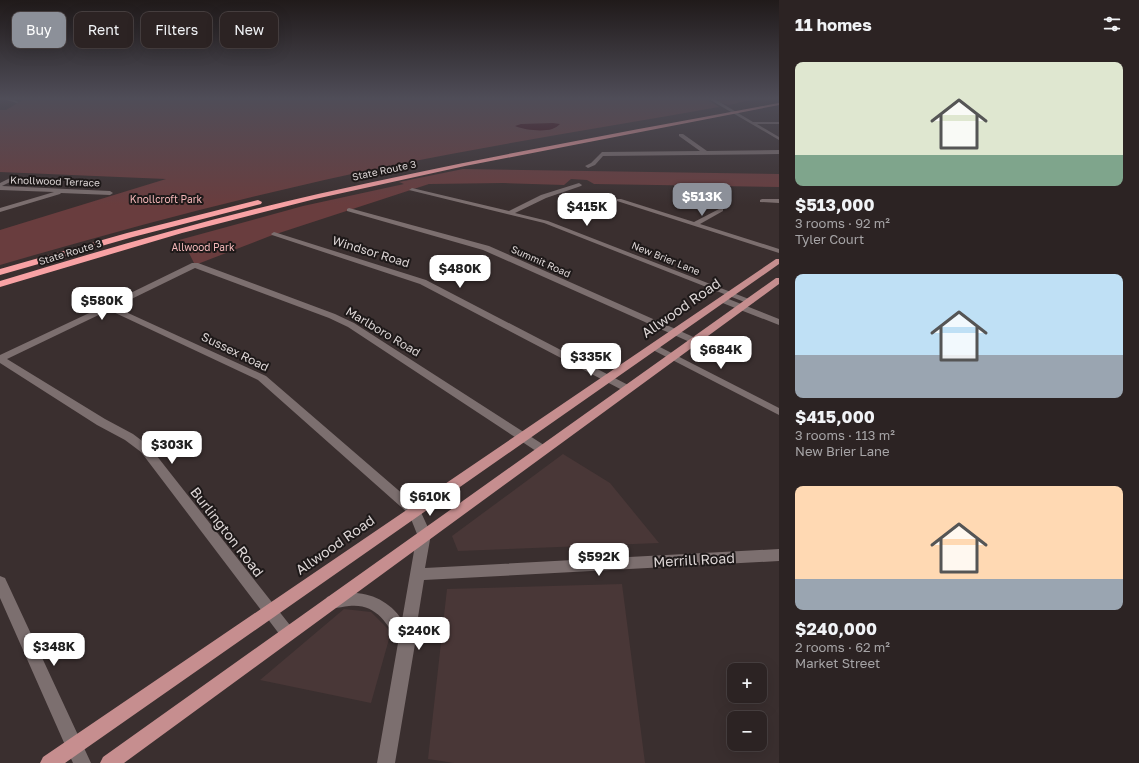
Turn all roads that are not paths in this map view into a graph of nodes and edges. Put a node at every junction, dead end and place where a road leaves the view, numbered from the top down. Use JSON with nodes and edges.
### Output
{"nodes":[{"id":1,"x":591,"y":134,"type":"edge"},
{"id":2,"x":593,"y":134,"type":"edge"},
{"id":3,"x":623,"y":134,"type":"edge"},
{"id":4,"x":770,"y":134,"type":"edge"},
{"id":5,"x":681,"y":135,"type":"dead end"},
{"id":6,"x":580,"y":136,"type":"junction"},
{"id":7,"x":779,"y":139,"type":"edge"},
{"id":8,"x":779,"y":152,"type":"edge"},
{"id":9,"x":706,"y":153,"type":"junction"},
{"id":10,"x":588,"y":166,"type":"dead end"},
{"id":11,"x":385,"y":173,"type":"dead end"},
{"id":12,"x":12,"y":178,"type":"dead end"},
{"id":13,"x":0,"y":186,"type":"edge"},
{"id":14,"x":579,"y":186,"type":"dead end"},
{"id":15,"x":412,"y":190,"type":"dead end"},
{"id":16,"x":67,"y":191,"type":"junction"},
{"id":17,"x":110,"y":193,"type":"dead end"},
{"id":18,"x":266,"y":200,"type":"dead end"},
{"id":19,"x":619,"y":200,"type":"dead end"},
{"id":20,"x":762,"y":201,"type":"dead end"},
{"id":21,"x":779,"y":201,"type":"edge"},
{"id":22,"x":0,"y":210,"type":"edge"},
{"id":23,"x":349,"y":210,"type":"dead end"},
{"id":24,"x":721,"y":210,"type":"dead end"},
{"id":25,"x":510,"y":213,"type":"junction"},
{"id":26,"x":694,"y":224,"type":"junction"},
{"id":27,"x":274,"y":234,"type":"dead end"},
{"id":28,"x":779,"y":251,"type":"edge"},
{"id":29,"x":779,"y":261,"type":"edge"},
{"id":30,"x":0,"y":272,"type":"edge"},
{"id":31,"x":779,"y":280,"type":"edge"},
{"id":32,"x":0,"y":284,"type":"edge"},
{"id":33,"x":79,"y":293,"type":"dead end"},
{"id":34,"x":727,"y":297,"type":"junction"},
{"id":35,"x":746,"y":304,"type":"junction"},
{"id":36,"x":108,"y":307,"type":"junction"},
{"id":37,"x":779,"y":322,"type":"edge"},
{"id":38,"x":676,"y":332,"type":"junction"},
{"id":39,"x":695,"y":341,"type":"junction"},
{"id":40,"x":654,"y":347,"type":"junction"},
{"id":41,"x":672,"y":357,"type":"junction"},
{"id":42,"x":0,"y":359,"type":"edge"},
{"id":43,"x":609,"y":378,"type":"junction"},
{"id":44,"x":628,"y":389,"type":"junction"},
{"id":45,"x":779,"y":412,"type":"edge"},
{"id":46,"x":524,"y":436,"type":"junction"},
{"id":47,"x":543,"y":450,"type":"junction"},
{"id":48,"x":414,"y":511,"type":"junction"},
{"id":49,"x":424,"y":534,"type":"junction"},
{"id":50,"x":779,"y":555,"type":"edge"},
{"id":51,"x":418,"y":574,"type":"junction"},
{"id":52,"x":0,"y":582,"type":"edge"},
{"id":53,"x":332,"y":602,"type":"junction"},
{"id":54,"x":270,"y":611,"type":"junction"},
{"id":55,"x":288,"y":634,"type":"junction"},
{"id":56,"x":406,"y":644,"type":"junction"},
{"id":57,"x":74,"y":745,"type":"junction"},
{"id":58,"x":48,"y":763,"type":"edge"},
{"id":59,"x":82,"y":763,"type":"edge"},
{"id":60,"x":108,"y":763,"type":"edge"},
{"id":61,"x":386,"y":763,"type":"edge"}],
"edges":[{"from":1,"to":6,"type":"highway"},
{"from":2,"to":6,"type":"highway","name":"State Route 3"},
{"from":3,"to":32,"type":"highway","name":"State Route 3"},
{"from":4,"to":7,"type":"street"},
{"from":5,"to":9,"type":"street"},
{"from":6,"to":11,"type":"highway","name":"State Route 3"},
{"from":8,"to":9,"type":"street"},
{"from":9,"to":10,"type":"street"},
{"from":12,"to":13,"type":"street"},
{"from":13,"to":16,"type":"street","name":"Knollwood Terrace"},
{"from":14,"to":25,"type":"street"},
{"from":15,"to":25,"type":"street","name":"New Brier Lane"},
{"from":16,"to":17,"type":"street","name":"Knollwood Terrace"},
{"from":16,"to":22,"type":"street"},
{"from":18,"to":30,"type":"highway","name":"State Route 3"},
{"from":19,"to":26,"type":"street"},
{"from":20,"to":21,"type":"street"},
{"from":23,"to":38,"type":"street","name":"Summit Road"},
{"from":24,"to":26,"type":"street"},
{"from":25,"to":34,"type":"street","name":"New Brier Lane"},
{"from":26,"to":28,"type":"street"},
{"from":27,"to":43,"type":"street","name":"Windsor Road"},
{"from":29,"to":34,"type":"main road","name":"Allwood Road"},
{"from":31,"to":35,"type":"main road"},
{"from":33,"to":36,"type":"street","name":"Sussex Road"},
{"from":34,"to":35,"type":"street","name":"New Brier Lane"},
{"from":34,"to":38,"type":"main road","name":"Allwood Road"},
{"from":35,"to":37,"type":"street","name":"New Brier Lane"},
{"from":35,"to":39,"type":"main road"},
{"from":36,"to":42,"type":"street"},
{"from":36,"to":46,"type":"street","name":"Marlboro Road"},
{"from":36,"to":48,"type":"street","name":"Sussex Road"},
{"from":38,"to":39,"type":"street","name":"Summit Road"},
{"from":38,"to":40,"type":"main road","name":"Allwood Road"},
{"from":39,"to":41,"type":"main road"},
{"from":40,"to":41,"type":"street"},
{"from":40,"to":43,"type":"main road","name":"Allwood Road"},
{"from":41,"to":44,"type":"main road"},
{"from":41,"to":45,"type":"street"},
{"from":42,"to":54,"type":"street","name":"Burlington Road"},
{"from":43,"to":44,"type":"street","name":"Windsor Road"},
{"from":43,"to":46,"type":"main road","name":"Allwood Road"},
{"from":44,"to":47,"type":"main road"},
{"from":46,"to":47,"type":"street","name":"Marlboro Road"},
{"from":46,"to":48,"type":"main road","name":"Allwood Road"},
{"from":47,"to":49,"type":"main road"},
{"from":48,"to":49,"type":"street"},
{"from":48,"to":54,"type":"main road","name":"Allwood Road"},
{"from":49,"to":51,"type":"street"},
{"from":49,"to":53,"type":"main road"},
{"from":50,"to":51,"type":"street","name":"Merrill Road"},
{"from":51,"to":56,"type":"street"},
{"from":52,"to":57,"type":"street"},
{"from":53,"to":55,"type":"main road"},
{"from":53,"to":56,"type":"street"},
{"from":54,"to":55,"type":"street","name":"Burlington Road"},
{"from":54,"to":57,"type":"main road","name":"Allwood Road"},
{"from":55,"to":60,"type":"main road"},
{"from":56,"to":61,"type":"street"},
{"from":57,"to":58,"type":"main road","name":"Allwood Road"},
{"from":57,"to":59,"type":"street"}]}
